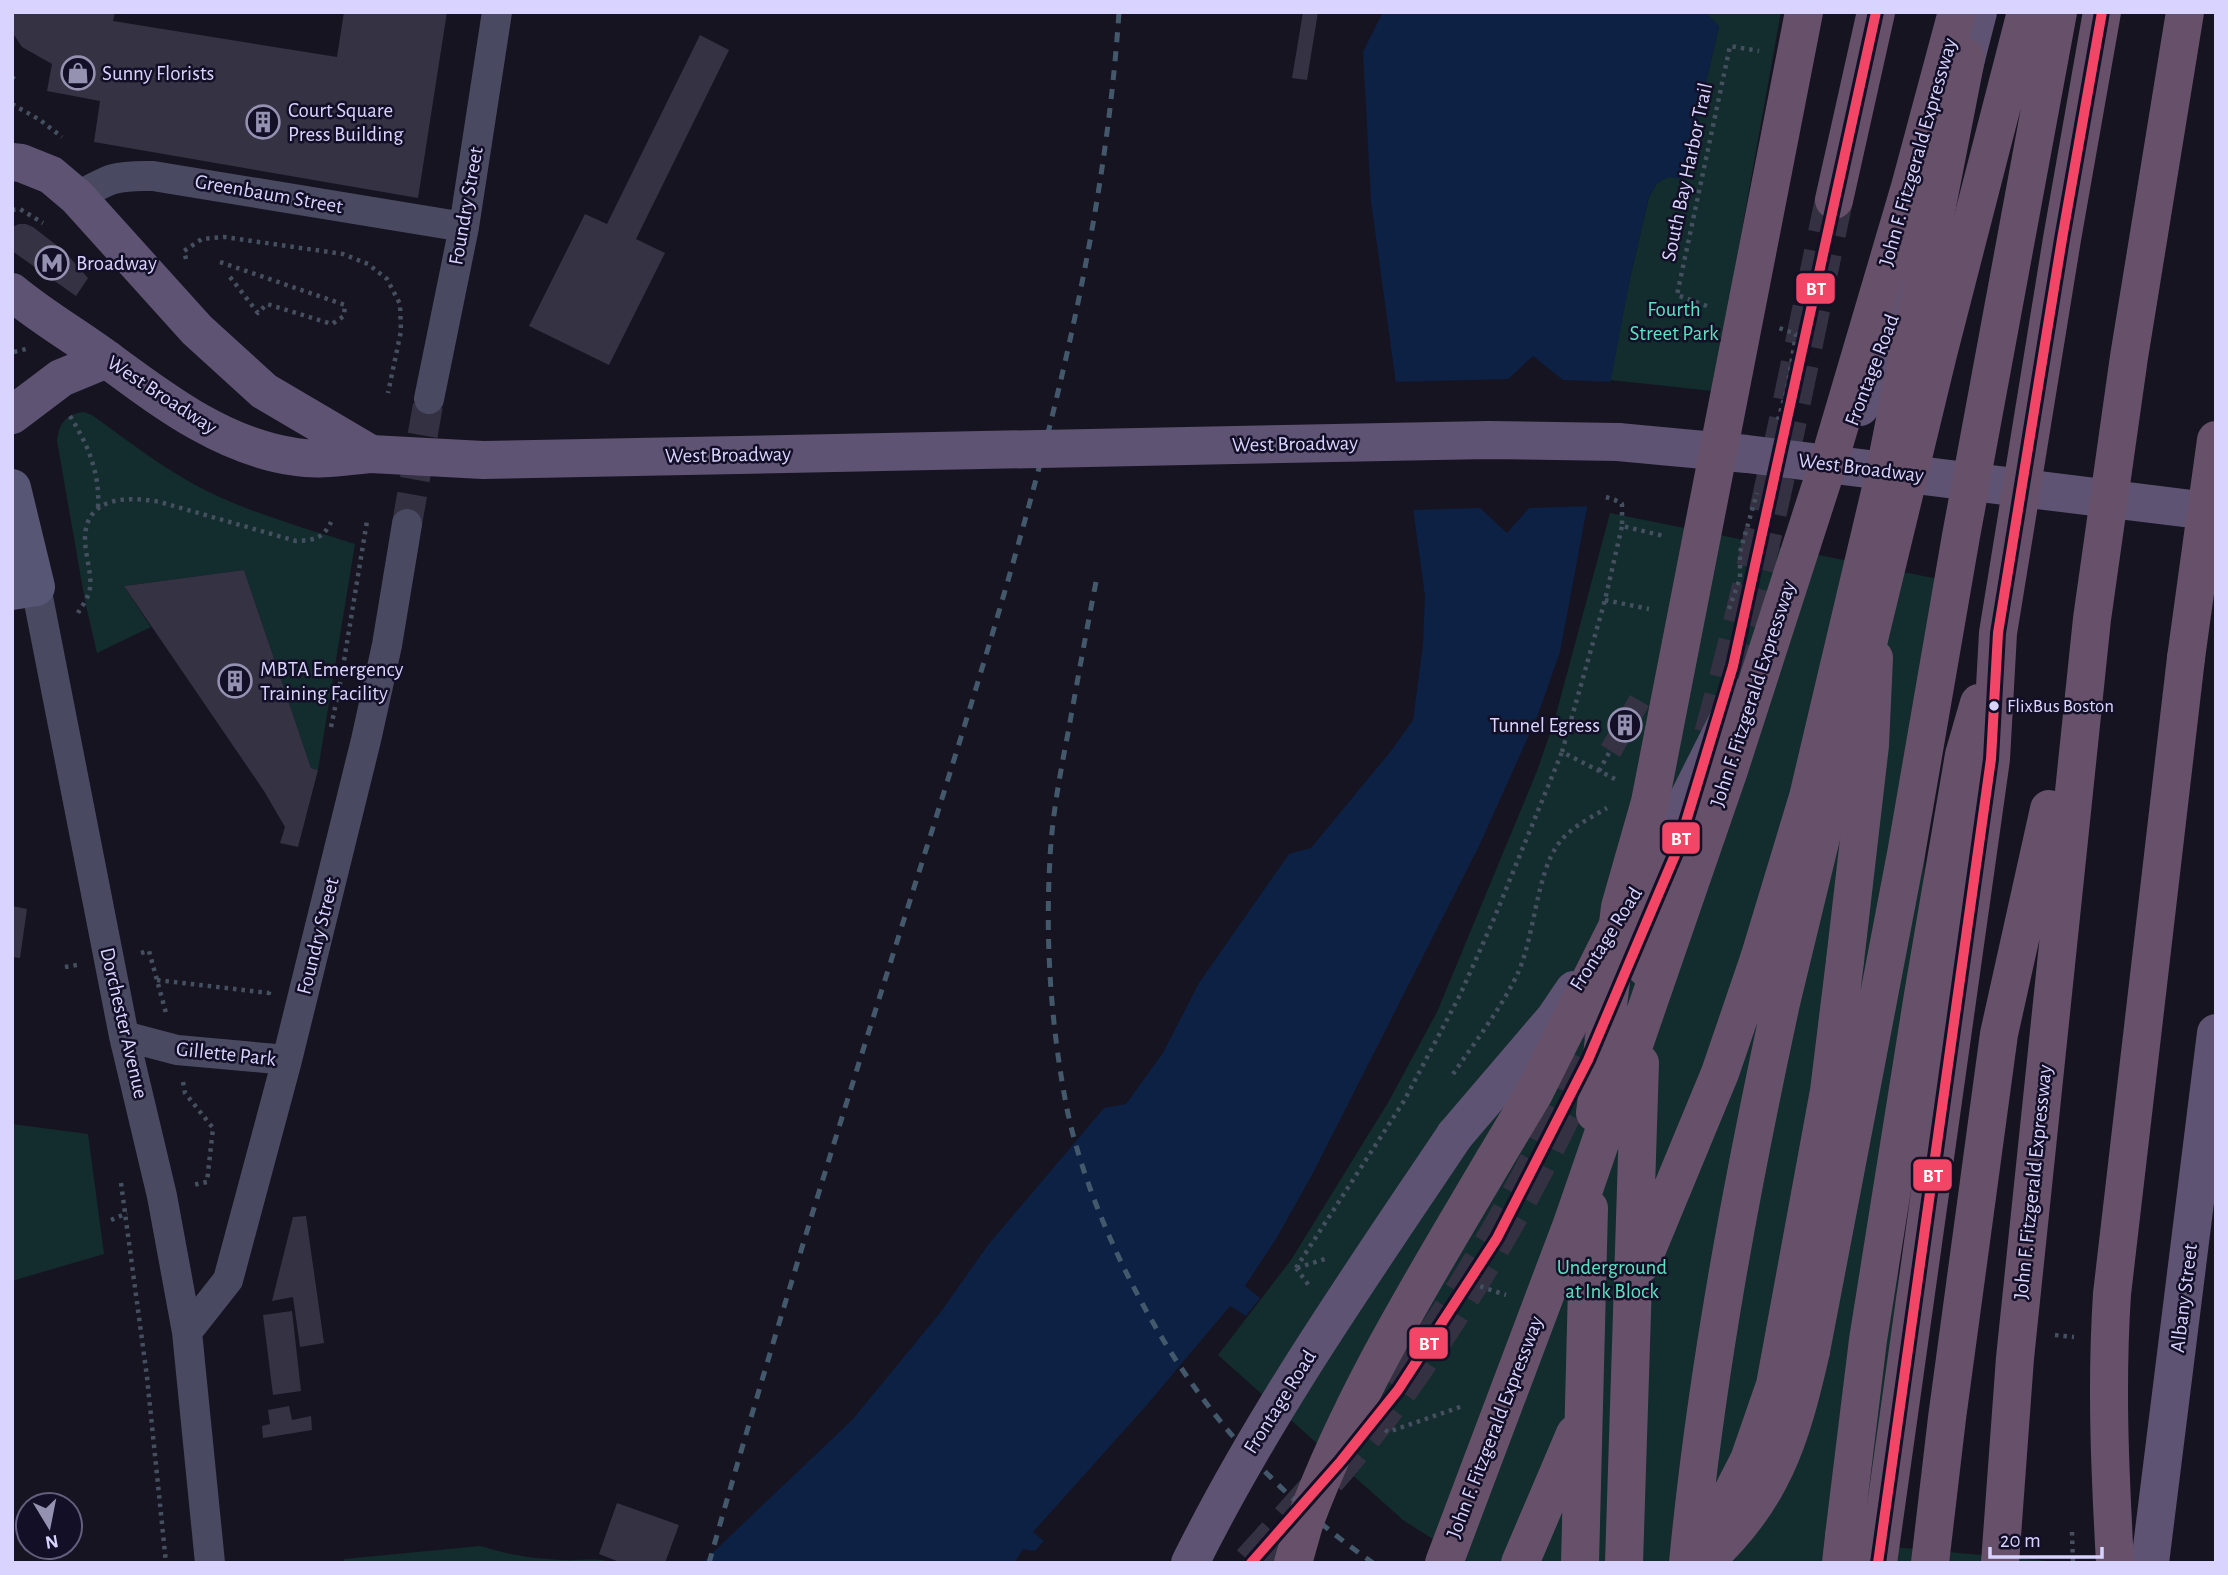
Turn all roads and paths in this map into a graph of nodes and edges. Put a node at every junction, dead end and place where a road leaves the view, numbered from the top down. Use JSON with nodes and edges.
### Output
{"nodes":[{"id":1,"x":497,"y":12,"type":"edge"},
{"id":2,"x":1804,"y":12,"type":"edge"},
{"id":3,"x":1876,"y":12,"type":"edge"},
{"id":4,"x":1957,"y":12,"type":"edge"},
{"id":5,"x":1978,"y":12,"type":"edge"},
{"id":6,"x":2026,"y":12,"type":"edge"},
{"id":7,"x":2058,"y":12,"type":"edge"},
{"id":8,"x":2102,"y":12,"type":"edge"},
{"id":9,"x":2185,"y":12,"type":"edge"},
{"id":10,"x":1765,"y":52,"type":"dead end"},
{"id":11,"x":1966,"y":58,"type":"junction"},
{"id":12,"x":12,"y":162,"type":"edge"},
{"id":13,"x":77,"y":197,"type":"junction"},
{"id":14,"x":1834,"y":200,"type":"tunnel mouth"},
{"id":15,"x":12,"y":209,"type":"edge"},
{"id":16,"x":46,"y":225,"type":"dead end"},
{"id":17,"x":464,"y":227,"type":"junction"},
{"id":18,"x":220,"y":262,"type":"dead end"},
{"id":19,"x":187,"y":270,"type":"dead end"},
{"id":20,"x":230,"y":277,"type":"dead end"},
{"id":21,"x":12,"y":292,"type":"edge"},
{"id":22,"x":1710,"y":306,"type":"dead end"},
{"id":23,"x":107,"y":359,"type":"junction"},
{"id":24,"x":388,"y":393,"type":"dead end"},
{"id":25,"x":429,"y":399,"type":"tunnel mouth"},
{"id":26,"x":66,"y":410,"type":"dead end"},
{"id":27,"x":12,"y":415,"type":"edge"},
{"id":28,"x":2216,"y":440,"type":"edge"},
{"id":29,"x":371,"y":454,"type":"junction"},
{"id":30,"x":1836,"y":465,"type":"junction"},
{"id":31,"x":1885,"y":471,"type":"junction"},
{"id":32,"x":12,"y":488,"type":"edge"},
{"id":33,"x":98,"y":507,"type":"junction"},
{"id":34,"x":2216,"y":512,"type":"edge"},
{"id":35,"x":367,"y":521,"type":"dead end"},
{"id":36,"x":331,"y":522,"type":"dead end"},
{"id":37,"x":407,"y":524,"type":"tunnel mouth"},
{"id":38,"x":1622,"y":526,"type":"dead end"},
{"id":39,"x":24,"y":589,"type":"edge"},
{"id":40,"x":78,"y":613,"type":"dead end"},
{"id":41,"x":2092,"y":619,"type":"junction"},
{"id":42,"x":1998,"y":633,"type":"junction"},
{"id":43,"x":330,"y":731,"type":"dead end"},
{"id":44,"x":1611,"y":751,"type":"dead end"},
{"id":45,"x":1562,"y":752,"type":"junction"},
{"id":46,"x":1599,"y":771,"type":"junction"},
{"id":47,"x":1635,"y":792,"type":"junction"},
{"id":48,"x":1619,"y":925,"type":"junction"},
{"id":49,"x":149,"y":951,"type":"dead end"},
{"id":50,"x":157,"y":980,"type":"junction"},
{"id":51,"x":272,"y":980,"type":"dead end"},
{"id":52,"x":168,"y":1020,"type":"dead end"},
{"id":53,"x":2216,"y":1033,"type":"edge"},
{"id":54,"x":124,"y":1036,"type":"junction"},
{"id":55,"x":287,"y":1060,"type":"junction"},
{"id":56,"x":185,"y":1093,"type":"dead end"},
{"id":57,"x":184,"y":1187,"type":"dead end"},
{"id":58,"x":126,"y":1213,"type":"dead end"},
{"id":59,"x":1296,"y":1268,"type":"dead end"},
{"id":60,"x":187,"y":1332,"type":"junction"},
{"id":61,"x":166,"y":1563,"type":"edge"},
{"id":62,"x":210,"y":1563,"type":"edge"},
{"id":63,"x":1190,"y":1563,"type":"edge"},
{"id":64,"x":1293,"y":1563,"type":"edge"},
{"id":65,"x":1444,"y":1563,"type":"edge"},
{"id":66,"x":1520,"y":1563,"type":"edge"},
{"id":67,"x":1580,"y":1563,"type":"edge"},
{"id":68,"x":1624,"y":1563,"type":"edge"},
{"id":69,"x":1687,"y":1563,"type":"edge"},
{"id":70,"x":1703,"y":1563,"type":"edge"},
{"id":71,"x":1841,"y":1563,"type":"edge"},
{"id":72,"x":1878,"y":1563,"type":"edge"},
{"id":73,"x":1930,"y":1563,"type":"edge"},
{"id":74,"x":2000,"y":1563,"type":"edge"},
{"id":75,"x":2115,"y":1563,"type":"edge"},
{"id":76,"x":2150,"y":1563,"type":"edge"}],
"edges":[{"from":1,"to":17,"type":"street","name":"Foundry Street"},
{"from":2,"to":47,"type":"highway","bridge":true},
{"from":3,"to":14,"type":"highway"},
{"from":4,"to":65,"type":"highway","name":"John F. Fitzgerald Expressway","bridge":true},
{"from":5,"to":11,"type":"main road","name":"Frontage Road"},
{"from":6,"to":69,"type":"highway","bridge":true},
{"from":7,"to":70,"type":"highway","bridge":true},
{"from":8,"to":42,"type":"highway","bridge":true},
{"from":9,"to":41,"type":"highway","name":"John F. Fitzgerald Expressway","bridge":true},
{"from":10,"to":22,"type":"path","name":"South Bay Harbor Trail"},
{"from":11,"to":30,"type":"main road","name":"Frontage Road"},
{"from":11,"to":31,"type":"highway"},
{"from":12,"to":13,"type":"main road","name":"West Broadway"},
{"from":13,"to":17,"type":"street","name":"Greenbaum Street"},
{"from":13,"to":29,"type":"main road","name":"West Broadway"},
{"from":15,"to":16,"type":"path"},
{"from":17,"to":25,"type":"street","name":"Foundry Street"},
{"from":18,"to":20,"type":"path"},
{"from":19,"to":24,"type":"path"},
{"from":21,"to":23,"type":"main road","name":"West Broadway"},
{"from":23,"to":27,"type":"main road"},
{"from":23,"to":29,"type":"main road","name":"West Broadway"},
{"from":26,"to":33,"type":"path"},
{"from":28,"to":75,"type":"highway","bridge":true},
{"from":29,"to":30,"type":"main road","name":"West Broadway","bridge":true},
{"from":30,"to":31,"type":"main road","name":"West Broadway"},
{"from":30,"to":48,"type":"main road","name":"Frontage Road"},
{"from":31,"to":34,"type":"main road","name":"West Broadway"},
{"from":31,"to":66,"type":"highway","bridge":true},
{"from":31,"to":69,"type":"highway","bridge":true},
{"from":32,"to":39,"type":"main road","name":"Dorchester Avenue"},
{"from":33,"to":36,"type":"path"},
{"from":33,"to":40,"type":"path"},
{"from":35,"to":43,"type":"path"},
{"from":37,"to":55,"type":"street","name":"Foundry Street"},
{"from":38,"to":45,"type":"path"},
{"from":39,"to":54,"type":"street","name":"Dorchester Avenue"},
{"from":41,"to":73,"type":"highway","bridge":true},
{"from":41,"to":74,"type":"highway","name":"John F. Fitzgerald Expressway","bridge":true},
{"from":42,"to":71,"type":"highway","bridge":true},
{"from":42,"to":72,"type":"highway","bridge":true},
{"from":44,"to":46,"type":"path"},
{"from":45,"to":46,"type":"path"},
{"from":45,"to":59,"type":"path"},
{"from":46,"to":47,"type":"path"},
{"from":47,"to":67,"type":"highway","bridge":true},
{"from":47,"to":68,"type":"highway","bridge":true},
{"from":48,"to":63,"type":"main road","name":"Frontage Road","bridge":true},
{"from":48,"to":64,"type":"highway","bridge":true},
{"from":49,"to":50,"type":"path","name":"Dorchester Avenue"},
{"from":50,"to":51,"type":"path","name":"Foundry Street"},
{"from":50,"to":52,"type":"path","name":"Dorchester Avenue"},
{"from":53,"to":76,"type":"main road","name":"Albany Street"},
{"from":54,"to":55,"type":"street","name":"Gillette Park"},
{"from":54,"to":60,"type":"street","name":"Dorchester Avenue"},
{"from":55,"to":60,"type":"street","name":"Foundry Street"},
{"from":56,"to":57,"type":"path"},
{"from":58,"to":61,"type":"path"},
{"from":60,"to":62,"type":"street","name":"Dorchester Avenue"}]}
